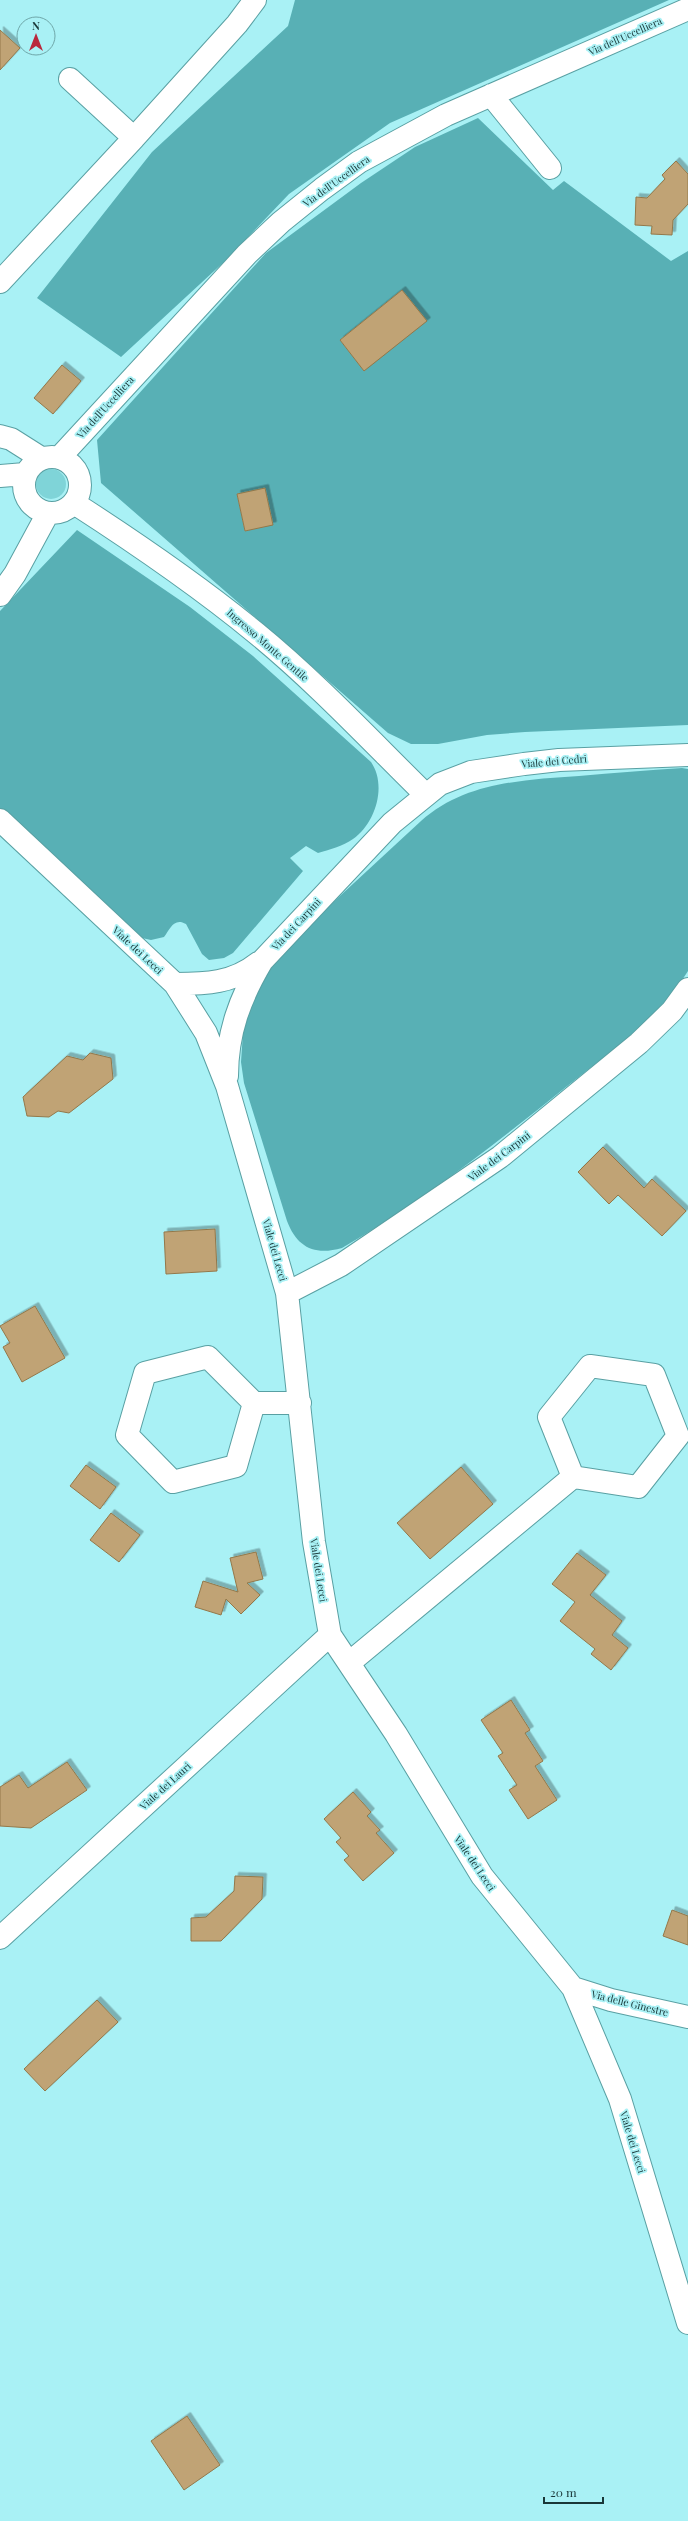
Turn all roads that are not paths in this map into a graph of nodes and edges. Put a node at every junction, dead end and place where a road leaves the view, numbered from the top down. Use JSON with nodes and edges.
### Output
{"nodes":[{"id":1,"x":255,"y":0,"type":"edge"},
{"id":2,"x":688,"y":9,"type":"edge"},
{"id":3,"x":70,"y":80,"type":"dead end"},
{"id":4,"x":491,"y":95,"type":"junction"},
{"id":5,"x":134,"y":138,"type":"junction"},
{"id":6,"x":550,"y":168,"type":"dead end"},
{"id":7,"x":0,"y":282,"type":"edge"},
{"id":8,"x":0,"y":436,"type":"edge"},
{"id":9,"x":50,"y":458,"type":"junction"},
{"id":10,"x":25,"y":474,"type":"junction"},
{"id":11,"x":0,"y":476,"type":"edge"},
{"id":12,"x":74,"y":503,"type":"junction"},
{"id":13,"x":48,"y":513,"type":"junction"},
{"id":14,"x":0,"y":595,"type":"edge"},
{"id":15,"x":688,"y":756,"type":"edge"},
{"id":16,"x":425,"y":794,"type":"junction"},
{"id":17,"x":0,"y":820,"type":"edge"},
{"id":18,"x":262,"y":961,"type":"junction"},
{"id":19,"x":175,"y":984,"type":"junction"},
{"id":20,"x":688,"y":989,"type":"edge"},
{"id":21,"x":227,"y":1086,"type":"junction"},
{"id":22,"x":286,"y":1293,"type":"junction"},
{"id":23,"x":254,"y":1403,"type":"junction"},
{"id":24,"x":300,"y":1403,"type":"junction"},
{"id":25,"x":573,"y":1477,"type":"junction"},
{"id":26,"x":330,"y":1635,"type":"junction"},
{"id":27,"x":349,"y":1663,"type":"junction"},
{"id":28,"x":0,"y":1938,"type":"edge"},
{"id":29,"x":572,"y":1988,"type":"junction"},
{"id":30,"x":688,"y":2017,"type":"edge"},
{"id":31,"x":688,"y":2323,"type":"edge"}],
"edges":[{"from":1,"to":5,"type":"street"},
{"from":2,"to":4,"type":"street","name":"Via dell'Uccelliera"},
{"from":3,"to":5,"type":"street"},
{"from":4,"to":6,"type":"street"},
{"from":4,"to":9,"type":"street","name":"Via dell'Uccelliera"},
{"from":5,"to":7,"type":"street"},
{"from":8,"to":9,"type":"street"},
{"from":9,"to":10,"type":"street"},
{"from":9,"to":12,"type":"street"},
{"from":10,"to":11,"type":"street"},
{"from":10,"to":13,"type":"street"},
{"from":12,"to":13,"type":"street"},
{"from":12,"to":16,"type":"street","name":"Ingresso Monte Gentile"},
{"from":13,"to":14,"type":"street"},
{"from":15,"to":16,"type":"street","name":"Viale dei Cedri"},
{"from":16,"to":18,"type":"street","name":"Via dei Carpini"},
{"from":17,"to":19,"type":"street","name":"Viale dei Lecci"},
{"from":18,"to":19,"type":"street"},
{"from":18,"to":21,"type":"street","name":"Via dei Carpini"},
{"from":19,"to":21,"type":"street","name":"Viale dei Lecci"},
{"from":20,"to":22,"type":"street","name":"Viale dei Carpini"},
{"from":21,"to":22,"type":"street","name":"Viale dei Lecci"},
{"from":22,"to":24,"type":"street","name":"Viale dei Lecci"},
{"from":23,"to":23,"type":"street"},
{"from":23,"to":24,"type":"street"},
{"from":24,"to":26,"type":"street","name":"Viale dei Lecci"},
{"from":25,"to":25,"type":"street"},
{"from":25,"to":27,"type":"street"},
{"from":26,"to":27,"type":"street","name":"Viale dei Lecci"},
{"from":26,"to":28,"type":"street","name":"Viale dei Lauri"},
{"from":27,"to":29,"type":"street","name":"Viale dei Lecci"},
{"from":29,"to":30,"type":"street","name":"Via delle Ginestre"},
{"from":29,"to":31,"type":"street","name":"Viale dei Lecci"}]}
